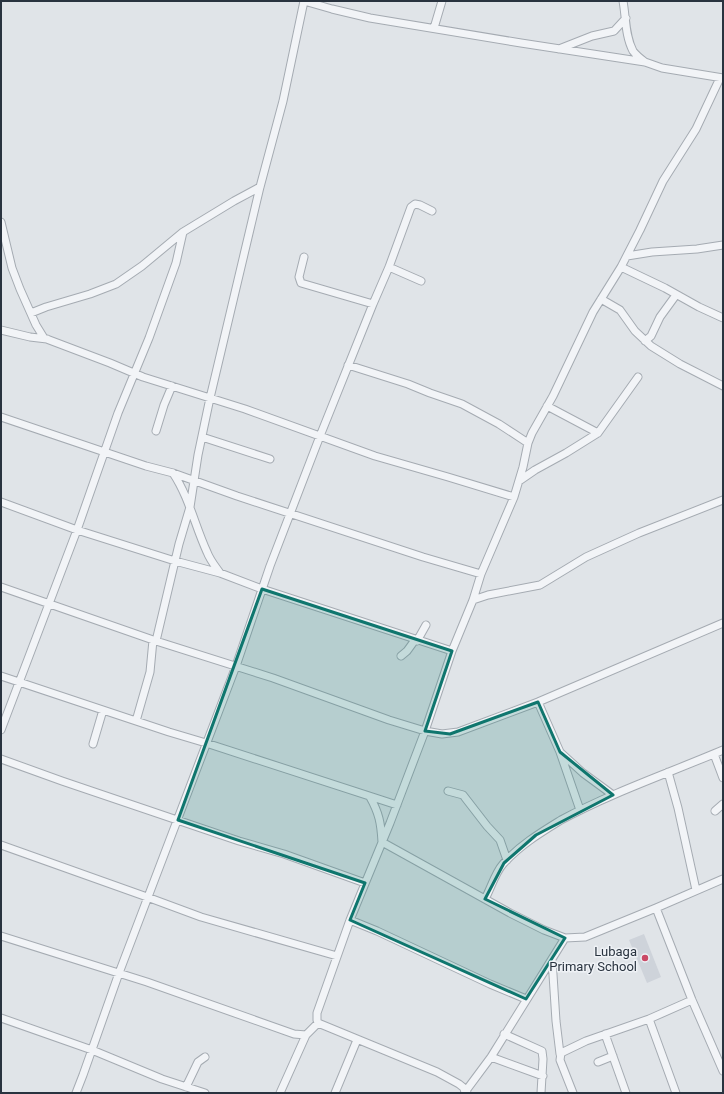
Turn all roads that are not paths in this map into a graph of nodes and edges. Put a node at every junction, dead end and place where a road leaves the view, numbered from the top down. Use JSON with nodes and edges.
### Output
{"nodes":[{"id":1,"x":304,"y":1,"type":"edge"},
{"id":2,"x":442,"y":1,"type":"edge"},
{"id":3,"x":622,"y":1,"type":"edge"},
{"id":4,"x":626,"y":18,"type":"junction"},
{"id":5,"x":434,"y":28,"type":"junction"},
{"id":6,"x":559,"y":49,"type":"junction"},
{"id":7,"x":645,"y":62,"type":"junction"},
{"id":8,"x":723,"y":70,"type":"edge"},
{"id":9,"x":720,"y":78,"type":"edge"},
{"id":10,"x":260,"y":187,"type":"junction"},
{"id":11,"x":432,"y":211,"type":"dead end"},
{"id":12,"x":1,"y":222,"type":"edge"},
{"id":13,"x":183,"y":232,"type":"junction"},
{"id":14,"x":1,"y":237,"type":"edge"},
{"id":15,"x":6,"y":244,"type":"junction"},
{"id":16,"x":723,"y":244,"type":"edge"},
{"id":17,"x":627,"y":256,"type":"junction"},
{"id":18,"x":304,"y":257,"type":"dead end"},
{"id":19,"x":389,"y":266,"type":"junction"},
{"id":20,"x":621,"y":267,"type":"junction"},
{"id":21,"x":421,"y":282,"type":"dead end"},
{"id":22,"x":676,"y":295,"type":"junction"},
{"id":23,"x":601,"y":299,"type":"junction"},
{"id":24,"x":372,"y":304,"type":"junction"},
{"id":25,"x":31,"y":313,"type":"junction"},
{"id":26,"x":723,"y":318,"type":"edge"},
{"id":27,"x":1,"y":330,"type":"edge"},
{"id":28,"x":47,"y":339,"type":"junction"},
{"id":29,"x":645,"y":341,"type":"junction"},
{"id":30,"x":348,"y":365,"type":"junction"},
{"id":31,"x":134,"y":374,"type":"junction"},
{"id":32,"x":638,"y":377,"type":"dead end"},
{"id":33,"x":172,"y":386,"type":"junction"},
{"id":34,"x":723,"y":386,"type":"edge"},
{"id":35,"x":210,"y":398,"type":"junction"},
{"id":36,"x":548,"y":406,"type":"junction"},
{"id":37,"x":1,"y":417,"type":"edge"},
{"id":38,"x":156,"y":431,"type":"dead end"},
{"id":39,"x":598,"y":433,"type":"junction"},
{"id":40,"x":320,"y":436,"type":"junction"},
{"id":41,"x":202,"y":437,"type":"junction"},
{"id":42,"x":528,"y":443,"type":"junction"},
{"id":43,"x":104,"y":451,"type":"junction"},
{"id":44,"x":270,"y":460,"type":"dead end"},
{"id":45,"x":173,"y":473,"type":"junction"},
{"id":46,"x":194,"y":481,"type":"junction"},
{"id":47,"x":519,"y":481,"type":"junction"},
{"id":48,"x":514,"y":497,"type":"junction"},
{"id":49,"x":723,"y":500,"type":"edge"},
{"id":50,"x":1,"y":502,"type":"edge"},
{"id":51,"x":190,"y":507,"type":"junction"},
{"id":52,"x":291,"y":514,"type":"junction"},
{"id":53,"x":77,"y":530,"type":"junction"},
{"id":54,"x":175,"y":561,"type":"junction"},
{"id":55,"x":220,"y":573,"type":"junction"},
{"id":56,"x":481,"y":574,"type":"junction"},
{"id":57,"x":1,"y":587,"type":"edge"},
{"id":58,"x":262,"y":589,"type":"junction"},
{"id":59,"x":473,"y":600,"type":"junction"},
{"id":60,"x":50,"y":604,"type":"junction"},
{"id":61,"x":723,"y":623,"type":"edge"},
{"id":62,"x":426,"y":625,"type":"dead end"},
{"id":63,"x":155,"y":640,"type":"junction"},
{"id":64,"x":416,"y":640,"type":"junction"},
{"id":65,"x":452,"y":651,"type":"junction"},
{"id":66,"x":401,"y":656,"type":"dead end"},
{"id":67,"x":236,"y":666,"type":"junction"},
{"id":68,"x":1,"y":676,"type":"edge"},
{"id":69,"x":19,"y":682,"type":"junction"},
{"id":70,"x":538,"y":702,"type":"junction"},
{"id":71,"x":103,"y":710,"type":"junction"},
{"id":72,"x":136,"y":721,"type":"junction"},
{"id":73,"x":1,"y":730,"type":"edge"},
{"id":74,"x":425,"y":731,"type":"junction"},
{"id":75,"x":206,"y":742,"type":"junction"},
{"id":76,"x":93,"y":744,"type":"dead end"},
{"id":77,"x":723,"y":750,"type":"edge"},
{"id":78,"x":560,"y":752,"type":"junction"},
{"id":79,"x":714,"y":754,"type":"junction"},
{"id":80,"x":1,"y":759,"type":"edge"},
{"id":81,"x":668,"y":772,"type":"junction"},
{"id":82,"x":723,"y":778,"type":"edge"},
{"id":83,"x":448,"y":791,"type":"dead end"},
{"id":84,"x":613,"y":795,"type":"junction"},
{"id":85,"x":370,"y":797,"type":"junction"},
{"id":86,"x":723,"y":804,"type":"edge"},
{"id":87,"x":397,"y":806,"type":"junction"},
{"id":88,"x":580,"y":810,"type":"junction"},
{"id":89,"x":715,"y":811,"type":"dead end"},
{"id":90,"x":178,"y":820,"type":"junction"},
{"id":91,"x":382,"y":842,"type":"junction"},
{"id":92,"x":1,"y":845,"type":"edge"},
{"id":93,"x":507,"y":860,"type":"junction"},
{"id":94,"x":723,"y":879,"type":"edge"},
{"id":95,"x":365,"y":883,"type":"junction"},
{"id":96,"x":696,"y":890,"type":"junction"},
{"id":97,"x":147,"y":897,"type":"junction"},
{"id":98,"x":485,"y":899,"type":"junction"},
{"id":99,"x":656,"y":908,"type":"junction"},
{"id":100,"x":350,"y":920,"type":"junction"},
{"id":101,"x":1,"y":936,"type":"edge"},
{"id":102,"x":565,"y":938,"type":"junction"},
{"id":103,"x":337,"y":956,"type":"junction"},
{"id":104,"x":552,"y":959,"type":"junction"},
{"id":105,"x":118,"y":973,"type":"junction"},
{"id":106,"x":526,"y":999,"type":"junction"},
{"id":107,"x":692,"y":1000,"type":"junction"},
{"id":108,"x":1,"y":1018,"type":"edge"},
{"id":109,"x":649,"y":1018,"type":"junction"},
{"id":110,"x":318,"y":1023,"type":"junction"},
{"id":111,"x":504,"y":1034,"type":"junction"},
{"id":112,"x":605,"y":1034,"type":"junction"},
{"id":113,"x":306,"y":1035,"type":"junction"},
{"id":114,"x":357,"y":1040,"type":"junction"},
{"id":115,"x":92,"y":1050,"type":"junction"},
{"id":116,"x":560,"y":1054,"type":"junction"},
{"id":117,"x":613,"y":1056,"type":"junction"},
{"id":118,"x":205,"y":1057,"type":"dead end"},
{"id":119,"x":491,"y":1057,"type":"junction"},
{"id":120,"x":598,"y":1062,"type":"dead end"},
{"id":121,"x":723,"y":1071,"type":"edge"},
{"id":122,"x":543,"y":1076,"type":"junction"},
{"id":123,"x":186,"y":1087,"type":"junction"},
{"id":124,"x":76,"y":1093,"type":"edge"},
{"id":125,"x":205,"y":1093,"type":"edge"},
{"id":126,"x":280,"y":1093,"type":"edge"},
{"id":127,"x":335,"y":1093,"type":"edge"},
{"id":128,"x":466,"y":1093,"type":"edge"},
{"id":129,"x":541,"y":1093,"type":"edge"},
{"id":130,"x":573,"y":1093,"type":"edge"},
{"id":131,"x":626,"y":1093,"type":"edge"},
{"id":132,"x":676,"y":1093,"type":"edge"}],
"edges":[{"from":1,"to":5,"type":"street"},
{"from":1,"to":10,"type":"street"},
{"from":2,"to":5,"type":"street"},
{"from":3,"to":4,"type":"street"},
{"from":4,"to":6,"type":"street"},
{"from":4,"to":7,"type":"street"},
{"from":5,"to":6,"type":"street"},
{"from":6,"to":7,"type":"street"},
{"from":7,"to":9,"type":"street"},
{"from":8,"to":9,"type":"street"},
{"from":9,"to":17,"type":"street"},
{"from":10,"to":13,"type":"street"},
{"from":10,"to":35,"type":"street"},
{"from":11,"to":19,"type":"street"},
{"from":12,"to":15,"type":"street"},
{"from":13,"to":25,"type":"street"},
{"from":13,"to":31,"type":"street"},
{"from":14,"to":15,"type":"street"},
{"from":15,"to":25,"type":"street"},
{"from":16,"to":17,"type":"street"},
{"from":17,"to":20,"type":"street"},
{"from":18,"to":24,"type":"street"},
{"from":19,"to":21,"type":"street"},
{"from":19,"to":24,"type":"street"},
{"from":20,"to":22,"type":"street"},
{"from":20,"to":23,"type":"street"},
{"from":22,"to":26,"type":"street"},
{"from":22,"to":29,"type":"street"},
{"from":23,"to":29,"type":"street"},
{"from":23,"to":36,"type":"street"},
{"from":24,"to":30,"type":"street"},
{"from":25,"to":28,"type":"street"},
{"from":27,"to":28,"type":"street"},
{"from":28,"to":31,"type":"street"},
{"from":29,"to":34,"type":"street"},
{"from":30,"to":40,"type":"street"},
{"from":30,"to":42,"type":"street"},
{"from":31,"to":33,"type":"street"},
{"from":31,"to":43,"type":"street"},
{"from":32,"to":39,"type":"street"},
{"from":33,"to":35,"type":"street"},
{"from":33,"to":38,"type":"street"},
{"from":35,"to":40,"type":"street"},
{"from":35,"to":41,"type":"street"},
{"from":36,"to":39,"type":"street"},
{"from":36,"to":42,"type":"street"},
{"from":37,"to":43,"type":"street"},
{"from":39,"to":47,"type":"street"},
{"from":40,"to":48,"type":"street"},
{"from":40,"to":52,"type":"street"},
{"from":41,"to":44,"type":"street"},
{"from":41,"to":46,"type":"street"},
{"from":42,"to":47,"type":"street"},
{"from":43,"to":45,"type":"street"},
{"from":43,"to":53,"type":"street"},
{"from":45,"to":46,"type":"street"},
{"from":45,"to":51,"type":"street"},
{"from":46,"to":51,"type":"street"},
{"from":46,"to":52,"type":"street"},
{"from":47,"to":48,"type":"street"},
{"from":48,"to":56,"type":"street"},
{"from":49,"to":59,"type":"street"},
{"from":50,"to":53,"type":"street"},
{"from":51,"to":54,"type":"street"},
{"from":51,"to":55,"type":"street"},
{"from":52,"to":56,"type":"street"},
{"from":52,"to":58,"type":"street"},
{"from":53,"to":54,"type":"street"},
{"from":53,"to":60,"type":"street"},
{"from":54,"to":55,"type":"street"},
{"from":54,"to":63,"type":"street"},
{"from":55,"to":58,"type":"street"},
{"from":56,"to":59,"type":"street"},
{"from":57,"to":60,"type":"street"},
{"from":58,"to":64,"type":"street"},
{"from":58,"to":67,"type":"street"},
{"from":59,"to":65,"type":"street"},
{"from":60,"to":63,"type":"street"},
{"from":60,"to":69,"type":"street"},
{"from":61,"to":70,"type":"street"},
{"from":62,"to":64,"type":"street"},
{"from":63,"to":67,"type":"street"},
{"from":63,"to":72,"type":"street"},
{"from":64,"to":65,"type":"street"},
{"from":64,"to":66,"type":"street"},
{"from":65,"to":74,"type":"street"},
{"from":67,"to":74,"type":"street"},
{"from":67,"to":75,"type":"street"},
{"from":68,"to":69,"type":"street"},
{"from":69,"to":71,"type":"street"},
{"from":69,"to":73,"type":"street"},
{"from":70,"to":74,"type":"street"},
{"from":70,"to":78,"type":"street"},
{"from":71,"to":72,"type":"street"},
{"from":71,"to":76,"type":"street"},
{"from":72,"to":75,"type":"street"},
{"from":74,"to":87,"type":"street"},
{"from":75,"to":85,"type":"street"},
{"from":75,"to":90,"type":"street"},
{"from":77,"to":79,"type":"street"},
{"from":78,"to":84,"type":"street"},
{"from":78,"to":88,"type":"street"},
{"from":79,"to":81,"type":"street"},
{"from":79,"to":82,"type":"street"},
{"from":80,"to":90,"type":"street"},
{"from":81,"to":84,"type":"street"},
{"from":81,"to":96,"type":"street"},
{"from":83,"to":93,"type":"street"},
{"from":84,"to":88,"type":"street"},
{"from":85,"to":87,"type":"street"},
{"from":85,"to":91,"type":"street"},
{"from":86,"to":89,"type":"street"},
{"from":87,"to":91,"type":"street"},
{"from":88,"to":93,"type":"street"},
{"from":90,"to":95,"type":"street"},
{"from":90,"to":97,"type":"street"},
{"from":91,"to":95,"type":"street"},
{"from":91,"to":98,"type":"street"},
{"from":92,"to":97,"type":"street"},
{"from":93,"to":98,"type":"street"},
{"from":94,"to":96,"type":"street"},
{"from":95,"to":100,"type":"street"},
{"from":96,"to":99,"type":"street"},
{"from":97,"to":103,"type":"street"},
{"from":97,"to":105,"type":"street"},
{"from":98,"to":102,"type":"street"},
{"from":99,"to":102,"type":"street"},
{"from":99,"to":107,"type":"street"},
{"from":100,"to":103,"type":"street"},
{"from":100,"to":106,"type":"street"},
{"from":101,"to":105,"type":"street"},
{"from":102,"to":104,"type":"street"},
{"from":103,"to":110,"type":"street"},
{"from":104,"to":106,"type":"street"},
{"from":104,"to":116,"type":"street"},
{"from":105,"to":113,"type":"street"},
{"from":105,"to":115,"type":"street"},
{"from":106,"to":111,"type":"street"},
{"from":107,"to":109,"type":"street"},
{"from":107,"to":121,"type":"street"},
{"from":108,"to":115,"type":"street"},
{"from":109,"to":112,"type":"street"},
{"from":109,"to":132,"type":"street"},
{"from":110,"to":113,"type":"street"},
{"from":110,"to":114,"type":"street"},
{"from":111,"to":119,"type":"street"},
{"from":111,"to":122,"type":"street"},
{"from":112,"to":116,"type":"street"},
{"from":112,"to":117,"type":"street"},
{"from":113,"to":126,"type":"street"},
{"from":114,"to":127,"type":"street"},
{"from":114,"to":128,"type":"street"},
{"from":115,"to":123,"type":"street"},
{"from":115,"to":124,"type":"street"},
{"from":116,"to":130,"type":"street"},
{"from":117,"to":120,"type":"street"},
{"from":117,"to":131,"type":"street"},
{"from":118,"to":123,"type":"street"},
{"from":119,"to":122,"type":"street"},
{"from":119,"to":128,"type":"street"},
{"from":122,"to":129,"type":"street"},
{"from":123,"to":125,"type":"street"}]}
